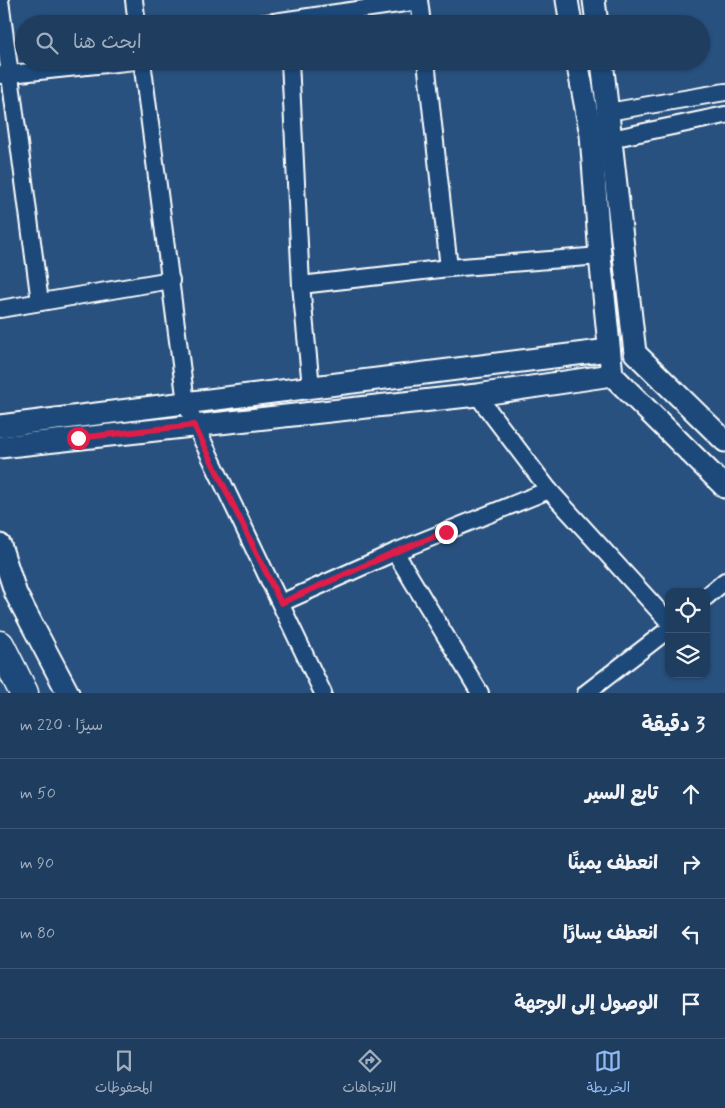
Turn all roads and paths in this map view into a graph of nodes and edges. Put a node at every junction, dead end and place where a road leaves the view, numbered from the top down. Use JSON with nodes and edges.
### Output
{"nodes":[{"id":1,"x":0,"y":0,"type":"edge"},
{"id":2,"x":134,"y":0,"type":"edge"},
{"id":3,"x":419,"y":0,"type":"edge"},
{"id":4,"x":566,"y":0,"type":"edge"},
{"id":5,"x":594,"y":0,"type":"edge"},
{"id":6,"x":136,"y":15,"type":"edge"},
{"id":7,"x":330,"y":15,"type":"edge"},
{"id":8,"x":421,"y":15,"type":"edge"},
{"id":9,"x":569,"y":15,"type":"edge"},
{"id":10,"x":596,"y":15,"type":"edge"},
{"id":11,"x":51,"y":70,"type":"edge"},
{"id":12,"x":143,"y":70,"type":"edge"},
{"id":13,"x":290,"y":70,"type":"edge"},
{"id":14,"x":427,"y":70,"type":"edge"},
{"id":15,"x":581,"y":70,"type":"edge"},
{"id":16,"x":603,"y":70,"type":"edge"},
{"id":17,"x":5,"y":75,"type":"edge"},
{"id":18,"x":725,"y":92,"type":"edge"},
{"id":19,"x":608,"y":112,"type":"junction"},
{"id":20,"x":725,"y":115,"type":"edge"},
{"id":21,"x":601,"y":137,"type":"junction"},
{"id":22,"x":600,"y":256,"type":"junction"},
{"id":23,"x":449,"y":268,"type":"junction"},
{"id":24,"x":170,"y":280,"type":"junction"},
{"id":25,"x":301,"y":286,"type":"junction"},
{"id":26,"x":40,"y":302,"type":"junction"},
{"id":27,"x":0,"y":309,"type":"edge"},
{"id":28,"x":610,"y":350,"type":"junction"},
{"id":29,"x":612,"y":375,"type":"junction"},
{"id":30,"x":311,"y":387,"type":"junction"},
{"id":31,"x":477,"y":395,"type":"junction"},
{"id":32,"x":186,"y":403,"type":"junction"},
{"id":33,"x":194,"y":425,"type":"junction"},
{"id":34,"x":0,"y":426,"type":"edge"},
{"id":35,"x":725,"y":441,"type":"edge"},
{"id":36,"x":0,"y":447,"type":"edge"},
{"id":37,"x":725,"y":487,"type":"edge"},
{"id":38,"x":549,"y":490,"type":"junction"},
{"id":39,"x":0,"y":545,"type":"edge"},
{"id":40,"x":395,"y":552,"type":"junction"},
{"id":41,"x":725,"y":581,"type":"edge"},
{"id":42,"x":710,"y":594,"type":"edge"},
{"id":43,"x":281,"y":603,"type":"junction"},
{"id":44,"x":665,"y":618,"type":"edge"},
{"id":45,"x":665,"y":632,"type":"edge"},
{"id":46,"x":0,"y":646,"type":"edge"},
{"id":47,"x":24,"y":693,"type":"edge"},
{"id":48,"x":68,"y":693,"type":"edge"},
{"id":49,"x":324,"y":693,"type":"edge"},
{"id":50,"x":480,"y":693,"type":"edge"},
{"id":51,"x":586,"y":693,"type":"edge"}],
"edges":[{"from":1,"to":17,"type":"street"},
{"from":2,"to":6,"type":"street"},
{"from":3,"to":7,"type":"street"},
{"from":3,"to":8,"type":"street"},
{"from":4,"to":9,"type":"street"},
{"from":5,"to":10,"type":"street"},
{"from":11,"to":17,"type":"street"},
{"from":12,"to":24,"type":"street"},
{"from":13,"to":25,"type":"street"},
{"from":14,"to":23,"type":"street"},
{"from":15,"to":21,"type":"street"},
{"from":16,"to":19,"type":"street"},
{"from":17,"to":26,"type":"street"},
{"from":18,"to":19,"type":"street"},
{"from":19,"to":21,"type":"street"},
{"from":20,"to":21,"type":"street"},
{"from":21,"to":22,"type":"street"},
{"from":21,"to":35,"type":"street"},
{"from":22,"to":23,"type":"street"},
{"from":22,"to":28,"type":"street"},
{"from":23,"to":25,"type":"street"},
{"from":24,"to":26,"type":"street"},
{"from":24,"to":32,"type":"street"},
{"from":25,"to":30,"type":"street"},
{"from":26,"to":27,"type":"street"},
{"from":28,"to":29,"type":"street"},
{"from":28,"to":30,"type":"street"},
{"from":29,"to":31,"type":"street"},
{"from":29,"to":37,"type":"street"},
{"from":30,"to":32,"type":"street"},
{"from":31,"to":33,"type":"street"},
{"from":31,"to":38,"type":"street"},
{"from":32,"to":33,"type":"street"},
{"from":32,"to":34,"type":"street"},
{"from":33,"to":36,"type":"street"},
{"from":33,"to":43,"type":"street"},
{"from":38,"to":40,"type":"street"},
{"from":38,"to":44,"type":"street"},
{"from":39,"to":48,"type":"street"},
{"from":40,"to":43,"type":"street"},
{"from":40,"to":50,"type":"street"},
{"from":41,"to":42,"type":"street"},
{"from":43,"to":49,"type":"street"},
{"from":45,"to":51,"type":"street"},
{"from":46,"to":47,"type":"highway"}]}
